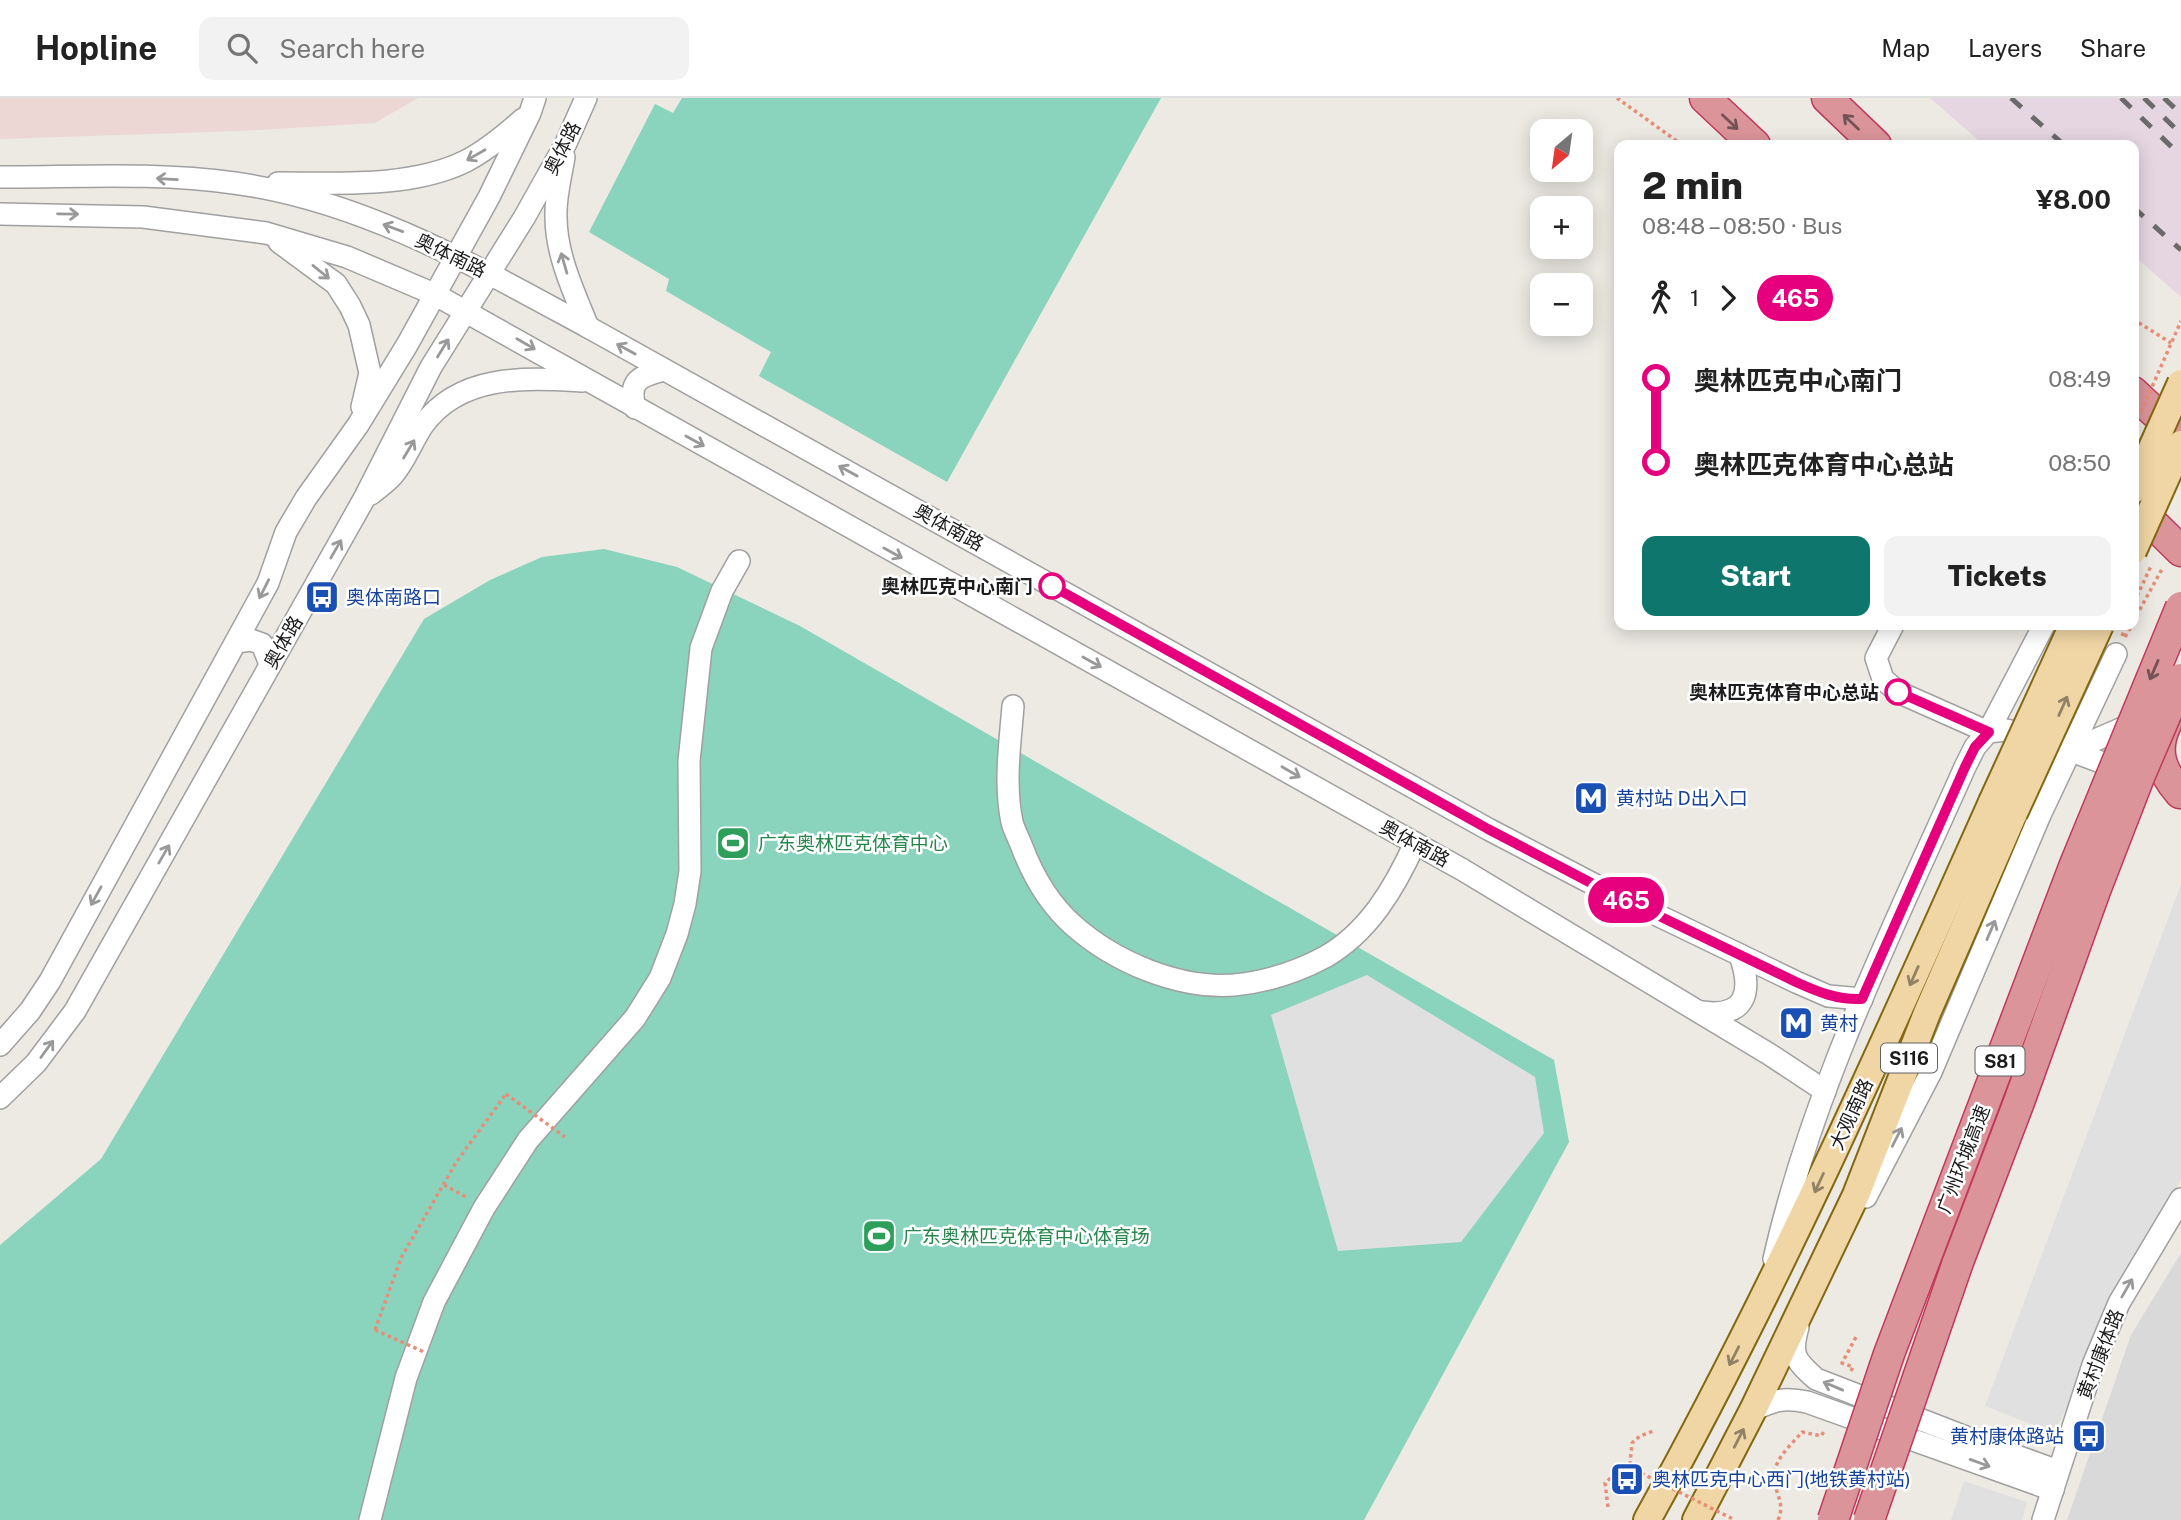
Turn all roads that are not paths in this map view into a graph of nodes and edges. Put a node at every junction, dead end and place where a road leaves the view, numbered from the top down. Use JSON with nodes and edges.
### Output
{"nodes":[{"id":1,"x":586,"y":98,"type":"edge"},
{"id":2,"x":1705,"y":98,"type":"edge"},
{"id":3,"x":1827,"y":98,"type":"edge"},
{"id":4,"x":532,"y":106,"type":"edge"},
{"id":5,"x":1750,"y":140,"type":"edge"},
{"id":6,"x":1871,"y":140,"type":"edge"},
{"id":7,"x":566,"y":144,"type":"junction"},
{"id":8,"x":0,"y":177,"type":"edge"},
{"id":9,"x":235,"y":183,"type":"junction"},
{"id":10,"x":0,"y":214,"type":"edge"},
{"id":11,"x":266,"y":233,"type":"junction"},
{"id":12,"x":455,"y":256,"type":"junction"},
{"id":13,"x":489,"y":273,"type":"junction"},
{"id":14,"x":434,"y":294,"type":"junction"},
{"id":15,"x":466,"y":311,"type":"junction"},
{"id":16,"x":588,"y":327,"type":"junction"},
{"id":17,"x":663,"y":370,"type":"junction"},
{"id":18,"x":590,"y":382,"type":"junction"},
{"id":19,"x":2181,"y":383,"type":"edge"},
{"id":20,"x":2139,"y":406,"type":"edge"},
{"id":21,"x":635,"y":408,"type":"junction"},
{"id":22,"x":358,"y":425,"type":"junction"},
{"id":23,"x":2181,"y":438,"type":"edge"},
{"id":24,"x":2181,"y":444,"type":"edge"},
{"id":25,"x":2139,"y":477,"type":"edge"},
{"id":26,"x":364,"y":499,"type":"junction"},
{"id":27,"x":2139,"y":513,"type":"edge"},
{"id":28,"x":2139,"y":538,"type":"edge"},
{"id":29,"x":2172,"y":560,"type":"edge"},
{"id":30,"x":739,"y":561,"type":"dead end"},
{"id":31,"x":2181,"y":607,"type":"edge"},
{"id":32,"x":1890,"y":630,"type":"edge"},
{"id":33,"x":2041,"y":630,"type":"edge"},
{"id":34,"x":2071,"y":630,"type":"edge"},
{"id":35,"x":2097,"y":630,"type":"edge"},
{"id":36,"x":236,"y":642,"type":"junction"},
{"id":37,"x":2116,"y":654,"type":"dead end"},
{"id":38,"x":270,"y":664,"type":"junction"},
{"id":39,"x":2174,"y":701,"type":"edge"},
{"id":40,"x":1013,"y":706,"type":"dead end"},
{"id":41,"x":1989,"y":732,"type":"junction"},
{"id":42,"x":2070,"y":751,"type":"junction"},
{"id":43,"x":2181,"y":793,"type":"edge"},
{"id":44,"x":2003,"y":807,"type":"junction"},
{"id":45,"x":1415,"y":843,"type":"junction"},
{"id":46,"x":2074,"y":867,"type":"junction"},
{"id":47,"x":1740,"y":955,"type":"junction"},
{"id":48,"x":1862,"y":999,"type":"junction"},
{"id":49,"x":1699,"y":1012,"type":"junction"},
{"id":50,"x":0,"y":1045,"type":"edge"},
{"id":51,"x":1825,"y":1091,"type":"junction"},
{"id":52,"x":0,"y":1098,"type":"edge"},
{"id":53,"x":2181,"y":1199,"type":"edge"},
{"id":54,"x":1766,"y":1295,"type":"junction"},
{"id":55,"x":1804,"y":1303,"type":"junction"},
{"id":56,"x":1753,"y":1410,"type":"junction"},
{"id":57,"x":2055,"y":1480,"type":"junction"},
{"id":58,"x":370,"y":1520,"type":"edge"},
{"id":59,"x":1647,"y":1520,"type":"edge"},
{"id":60,"x":1696,"y":1520,"type":"edge"},
{"id":61,"x":1816,"y":1520,"type":"edge"},
{"id":62,"x":1833,"y":1520,"type":"edge"},
{"id":63,"x":1869,"y":1520,"type":"edge"},
{"id":64,"x":1889,"y":1520,"type":"edge"},
{"id":65,"x":2043,"y":1520,"type":"edge"}],
"edges":[{"from":1,"to":7,"type":"street","name":"奥体路"},
{"from":2,"to":5,"type":"highway","one_way":true},
{"from":6,"to":3,"type":"highway","one_way":true},
{"from":4,"to":9,"type":"street","one_way":true},
{"from":4,"to":12,"type":"street"},
{"from":7,"to":13,"type":"street","name":"奥体路"},
{"from":16,"to":7,"type":"street","one_way":true},
{"from":9,"to":8,"type":"street","name":"奥体南路","one_way":true},
{"from":12,"to":9,"type":"street","name":"奥体南路","one_way":true},
{"from":10,"to":11,"type":"street","name":"奥体南路","one_way":true},
{"from":11,"to":14,"type":"street","name":"奥体南路"},
{"from":11,"to":22,"type":"street","one_way":true},
{"from":12,"to":13,"type":"street","name":"奥体南路"},
{"from":12,"to":14,"type":"street"},
{"from":13,"to":15,"type":"street","name":"奥体路"},
{"from":13,"to":16,"type":"street","name":"奥体南路"},
{"from":14,"to":15,"type":"street","name":"奥体南路"},
{"from":14,"to":22,"type":"street"},
{"from":15,"to":18,"type":"street","name":"奥体南路","one_way":true},
{"from":26,"to":15,"type":"street","name":"奥体路","one_way":true},
{"from":17,"to":16,"type":"street","name":"奥体南路","one_way":true},
{"from":17,"to":21,"type":"street"},
{"from":47,"to":17,"type":"street","name":"奥体南路","one_way":true},
{"from":18,"to":21,"type":"street","name":"奥体南路"},
{"from":26,"to":18,"type":"street","one_way":true},
{"from":19,"to":25,"type":"main road","bridge":true},
{"from":20,"to":23,"type":"highway"},
{"from":21,"to":45,"type":"street","name":"奥体南路","one_way":true},
{"from":22,"to":36,"type":"street","one_way":true},
{"from":24,"to":28,"type":"main road","bridge":true},
{"from":38,"to":26,"type":"street","name":"奥体路","one_way":true},
{"from":27,"to":29,"type":"highway"},
{"from":30,"to":58,"type":"street"},
{"from":31,"to":46,"type":"highway","name":"广州环城高速","number":"S81","one_way":true,"bridge":true},
{"from":32,"to":41,"type":"street"},
{"from":33,"to":41,"type":"street"},
{"from":34,"to":44,"type":"main road","name":"大观南路","number":"S116","bridge":true},
{"from":44,"to":35,"type":"main road","name":"大观南路","number":"S116","one_way":true,"bridge":true},
{"from":36,"to":38,"type":"street"},
{"from":36,"to":50,"type":"street","one_way":true},
{"from":37,"to":42,"type":"street"},
{"from":52,"to":38,"type":"street","name":"奥体路","one_way":true},
{"from":39,"to":42,"type":"street"},
{"from":39,"to":43,"type":"highway"},
{"from":39,"to":63,"type":"highway","name":"广州环城高速","number":"S81","bridge":true},
{"from":39,"to":64,"type":"highway","bridge":true},
{"from":40,"to":45,"type":"street"},
{"from":41,"to":42,"type":"street"},
{"from":41,"to":48,"type":"street"},
{"from":42,"to":43,"type":"street"},
{"from":55,"to":42,"type":"street","one_way":true},
{"from":44,"to":54,"type":"main road","name":"大观南路","number":"S116","one_way":true},
{"from":44,"to":55,"type":"main road","name":"大观南路","number":"S116"},
{"from":45,"to":49,"type":"street","name":"奥体南路"},
{"from":46,"to":61,"type":"highway","bridge":true},
{"from":46,"to":62,"type":"highway","name":"广州环城高速","number":"S81","bridge":true},
{"from":47,"to":48,"type":"street","name":"奥体南路"},
{"from":47,"to":49,"type":"street"},
{"from":48,"to":51,"type":"street"},
{"from":49,"to":51,"type":"street","name":"奥体南路"},
{"from":51,"to":54,"type":"street"},
{"from":57,"to":53,"type":"street","name":"黄村康体路","one_way":true},
{"from":54,"to":59,"type":"main road","name":"大观南路","number":"S116","one_way":true},
{"from":55,"to":56,"type":"main road","name":"大观南路","number":"S116"},
{"from":57,"to":55,"type":"street","one_way":true},
{"from":56,"to":57,"type":"street","one_way":true},
{"from":60,"to":56,"type":"main road","name":"大观南路","number":"S116","one_way":true},
{"from":57,"to":65,"type":"street","name":"黄村康体路"}]}
